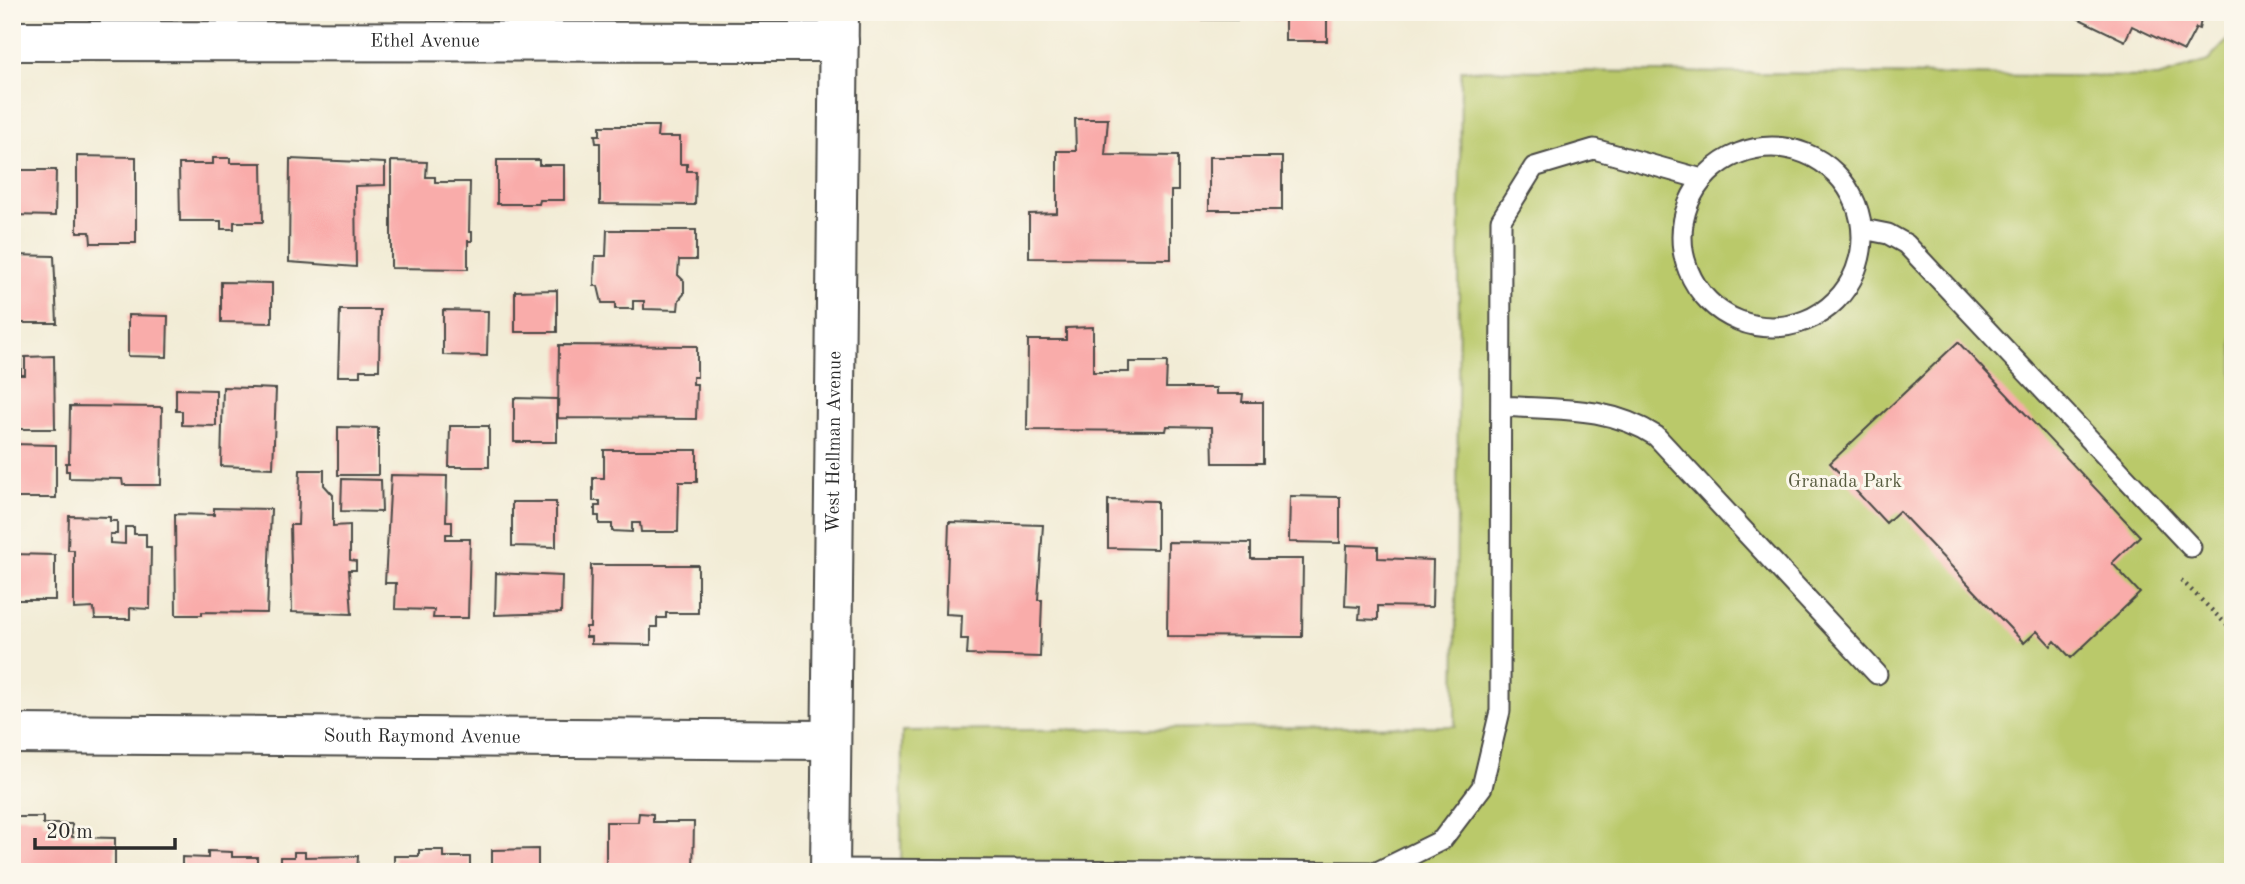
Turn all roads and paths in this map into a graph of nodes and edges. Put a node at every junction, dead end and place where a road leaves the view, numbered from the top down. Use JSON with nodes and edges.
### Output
{"nodes":[{"id":1,"x":839,"y":27,"type":"edge"},
{"id":2,"x":12,"y":41,"type":"edge"},
{"id":3,"x":1702,"y":179,"type":"junction"},
{"id":4,"x":1863,"y":229,"type":"junction"},
{"id":5,"x":1501,"y":406,"type":"junction"},
{"id":6,"x":2191,"y":547,"type":"dead end"},
{"id":7,"x":2172,"y":572,"type":"dead end"},
{"id":8,"x":2233,"y":631,"type":"edge"},
{"id":9,"x":1877,"y":674,"type":"dead end"},
{"id":10,"x":12,"y":734,"type":"edge"},
{"id":11,"x":831,"y":740,"type":"junction"},
{"id":12,"x":830,"y":870,"type":"edge"}],
"edges":[{"from":1,"to":2,"type":"street","name":"Ethel Avenue"},
{"from":1,"to":11,"type":"street","name":"West Hellman Avenue"},
{"from":3,"to":4,"type":"lane"},
{"from":3,"to":4,"type":"lane"},
{"from":3,"to":5,"type":"lane"},
{"from":4,"to":6,"type":"lane"},
{"from":5,"to":9,"type":"lane"},
{"from":5,"to":12,"type":"lane"},
{"from":7,"to":8,"type":"path"},
{"from":10,"to":11,"type":"street","name":"South Raymond Avenue"},
{"from":11,"to":12,"type":"street","name":"West Hellman Avenue"}]}
